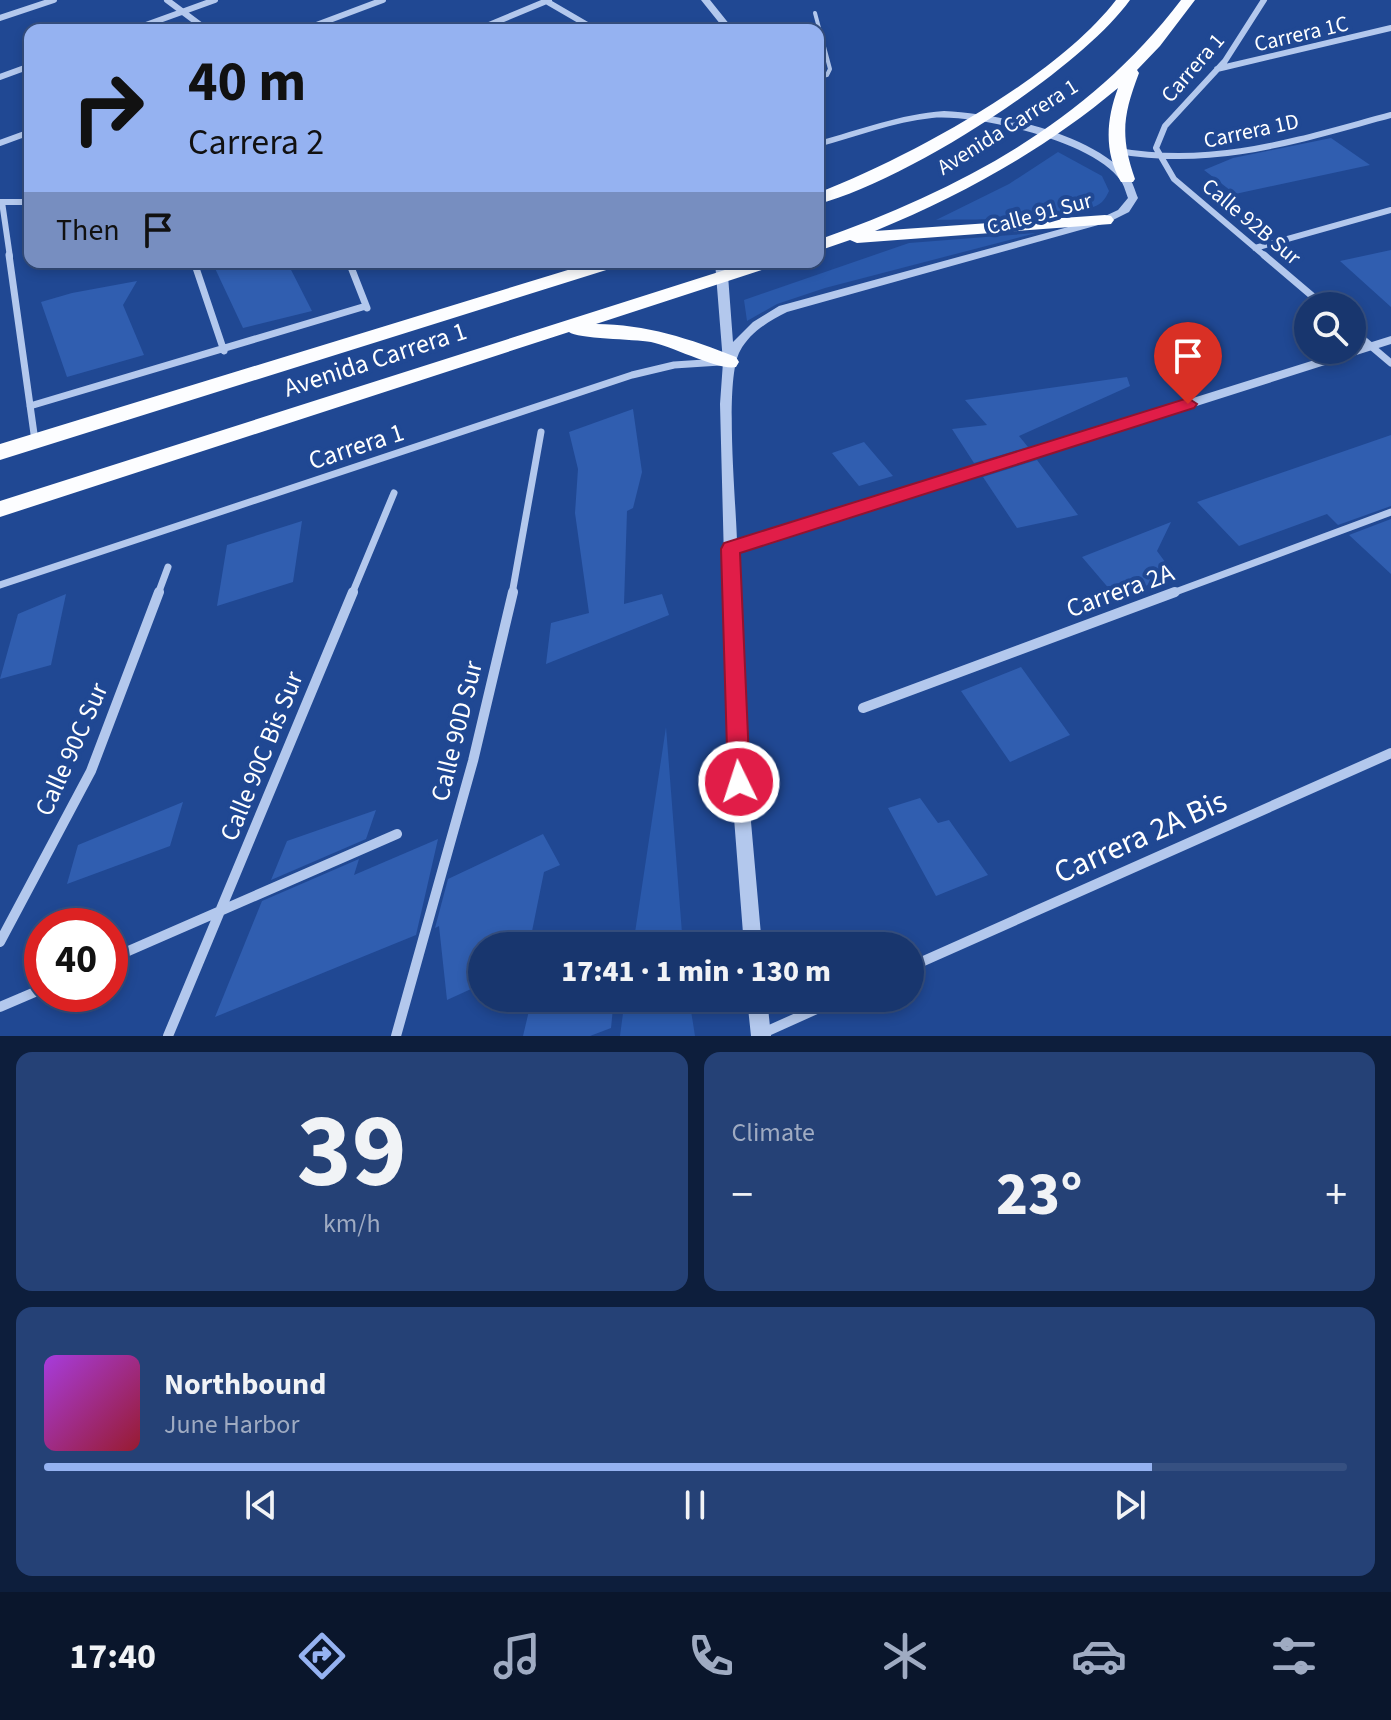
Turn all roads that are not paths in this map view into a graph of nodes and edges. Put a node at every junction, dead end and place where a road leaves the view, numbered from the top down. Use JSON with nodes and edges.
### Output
{"nodes":[{"id":1,"x":54,"y":0,"type":"edge"},
{"id":2,"x":167,"y":0,"type":"edge"},
{"id":3,"x":215,"y":0,"type":"edge"},
{"id":4,"x":383,"y":0,"type":"edge"},
{"id":5,"x":705,"y":0,"type":"edge"},
{"id":6,"x":1123,"y":0,"type":"edge"},
{"id":7,"x":1188,"y":0,"type":"edge"},
{"id":8,"x":1264,"y":0,"type":"edge"},
{"id":9,"x":548,"y":1,"type":"edge"},
{"id":10,"x":183,"y":12,"type":"junction"},
{"id":11,"x":815,"y":13,"type":"dead end"},
{"id":12,"x":0,"y":18,"type":"edge"},
{"id":13,"x":149,"y":24,"type":"edge"},
{"id":14,"x":199,"y":24,"type":"edge"},
{"id":15,"x":319,"y":24,"type":"edge"},
{"id":16,"x":492,"y":24,"type":"edge"},
{"id":17,"x":586,"y":24,"type":"edge"},
{"id":18,"x":725,"y":24,"type":"edge"},
{"id":19,"x":818,"y":24,"type":"edge"},
{"id":20,"x":1391,"y":28,"type":"edge"},
{"id":21,"x":824,"y":47,"type":"edge"},
{"id":22,"x":24,"y":68,"type":"edge"},
{"id":23,"x":1134,"y":68,"type":"junction"},
{"id":24,"x":1217,"y":69,"type":"junction"},
{"id":25,"x":824,"y":76,"type":"edge"},
{"id":26,"x":0,"y":77,"type":"edge"},
{"id":27,"x":1391,"y":115,"type":"edge"},
{"id":28,"x":980,"y":118,"type":"junction"},
{"id":29,"x":24,"y":134,"type":"edge"},
{"id":30,"x":1047,"y":134,"type":"junction"},
{"id":31,"x":824,"y":142,"type":"edge"},
{"id":32,"x":0,"y":143,"type":"edge"},
{"id":33,"x":1117,"y":151,"type":"junction"},
{"id":34,"x":1161,"y":159,"type":"junction"},
{"id":35,"x":1127,"y":179,"type":"junction"},
{"id":36,"x":824,"y":196,"type":"edge"},
{"id":37,"x":1,"y":202,"type":"edge"},
{"id":38,"x":24,"y":202,"type":"edge"},
{"id":39,"x":1391,"y":210,"type":"edge"},
{"id":40,"x":1105,"y":220,"type":"junction"},
{"id":41,"x":836,"y":240,"type":"junction"},
{"id":42,"x":824,"y":244,"type":"edge"},
{"id":43,"x":1255,"y":248,"type":"junction"},
{"id":44,"x":196,"y":268,"type":"edge"},
{"id":45,"x":351,"y":268,"type":"edge"},
{"id":46,"x":588,"y":268,"type":"edge"},
{"id":47,"x":592,"y":268,"type":"edge"},
{"id":48,"x":721,"y":270,"type":"edge"},
{"id":49,"x":575,"y":273,"type":"junction"},
{"id":50,"x":1307,"y":292,"type":"edge"},
{"id":51,"x":1391,"y":340,"type":"edge"},
{"id":52,"x":522,"y":341,"type":"junction"},
{"id":53,"x":1366,"y":342,"type":"edge"},
{"id":54,"x":1371,"y":346,"type":"junction"},
{"id":55,"x":224,"y":350,"type":"junction"},
{"id":56,"x":729,"y":362,"type":"junction"},
{"id":57,"x":1391,"y":363,"type":"edge"},
{"id":58,"x":30,"y":406,"type":"junction"},
{"id":59,"x":541,"y":432,"type":"dead end"},
{"id":60,"x":35,"y":441,"type":"junction"},
{"id":61,"x":0,"y":452,"type":"edge"},
{"id":62,"x":394,"y":493,"type":"dead end"},
{"id":63,"x":0,"y":509,"type":"edge"},
{"id":64,"x":1391,"y":512,"type":"edge"},
{"id":65,"x":731,"y":549,"type":"junction"},
{"id":66,"x":168,"y":567,"type":"dead end"},
{"id":67,"x":0,"y":585,"type":"edge"},
{"id":68,"x":863,"y":708,"type":"dead end"},
{"id":69,"x":1391,"y":753,"type":"edge"},
{"id":70,"x":397,"y":834,"type":"dead end"},
{"id":71,"x":221,"y":911,"type":"junction"},
{"id":72,"x":752,"y":932,"type":"edge"},
{"id":73,"x":0,"y":942,"type":"edge"},
{"id":74,"x":128,"y":951,"type":"edge"},
{"id":75,"x":924,"y":961,"type":"edge"},
{"id":76,"x":24,"y":997,"type":"edge"},
{"id":77,"x":0,"y":1007,"type":"edge"},
{"id":78,"x":758,"y":1012,"type":"edge"},
{"id":79,"x":810,"y":1012,"type":"edge"},
{"id":80,"x":760,"y":1035,"type":"edge"},
{"id":81,"x":168,"y":1036,"type":"edge"},
{"id":82,"x":396,"y":1036,"type":"edge"}],
"edges":[{"from":1,"to":12,"type":"street"},
{"from":2,"to":10,"type":"street"},
{"from":3,"to":10,"type":"street"},
{"from":4,"to":15,"type":"street"},
{"from":5,"to":18,"type":"street"},
{"from":6,"to":28,"type":"highway","name":"Avenida Carrera 1"},
{"from":7,"to":23,"type":"highway","name":"Avenida Carrera 1"},
{"from":8,"to":24,"type":"street","name":"Carrera 1"},
{"from":9,"to":16,"type":"street"},
{"from":9,"to":17,"type":"street"},
{"from":10,"to":13,"type":"street"},
{"from":10,"to":14,"type":"street"},
{"from":11,"to":19,"type":"lane"},
{"from":20,"to":24,"type":"street","name":"Carrera 1C"},
{"from":21,"to":25,"type":"lane"},
{"from":22,"to":26,"type":"street"},
{"from":23,"to":30,"type":"highway","name":"Avenida Carrera 1"},
{"from":23,"to":33,"type":"highway"},
{"from":24,"to":34,"type":"street","name":"Carrera 1"},
{"from":27,"to":34,"type":"street","name":"Carrera 1D"},
{"from":28,"to":30,"type":"street","name":"Calle 91 Sur"},
{"from":28,"to":31,"type":"street","name":"Calle 91 Sur"},
{"from":28,"to":36,"type":"highway","name":"Avenida Carrera 1"},
{"from":29,"to":32,"type":"street"},
{"from":30,"to":35,"type":"street","name":"Calle 91 Sur"},
{"from":30,"to":41,"type":"highway","name":"Avenida Carrera 1"},
{"from":33,"to":34,"type":"street","name":"Carrera 1D"},
{"from":33,"to":35,"type":"highway"},
{"from":34,"to":43,"type":"street","name":"Calle 92B Sur"},
{"from":35,"to":40,"type":"street","name":"Calle 91 Sur"},
{"from":37,"to":38,"type":"street"},
{"from":37,"to":58,"type":"street"},
{"from":39,"to":43,"type":"street"},
{"from":40,"to":41,"type":"highway"},
{"from":40,"to":56,"type":"street","name":"Calle 91 Sur"},
{"from":41,"to":42,"type":"highway","name":"Avenida Carrera 1"},
{"from":43,"to":50,"type":"street","name":"Calle 92B Sur"},
{"from":44,"to":55,"type":"street"},
{"from":45,"to":55,"type":"street"},
{"from":46,"to":49,"type":"highway"},
{"from":47,"to":49,"type":"highway","name":"Avenida Carrera 1"},
{"from":48,"to":52,"type":"highway","name":"Avenida Carrera 1"},
{"from":48,"to":56,"type":"street","name":"Calle 91 Sur"},
{"from":49,"to":60,"type":"highway","name":"Avenida Carrera 1"},
{"from":51,"to":54,"type":"street"},
{"from":52,"to":56,"type":"highway"},
{"from":52,"to":63,"type":"highway","name":"Avenida Carrera 1"},
{"from":53,"to":54,"type":"street"},
{"from":54,"to":57,"type":"street"},
{"from":54,"to":65,"type":"street"},
{"from":55,"to":58,"type":"street"},
{"from":56,"to":65,"type":"street","name":"Calle 91 Sur"},
{"from":56,"to":67,"type":"street","name":"Carrera 1"},
{"from":58,"to":60,"type":"street"},
{"from":59,"to":82,"type":"street","name":"Calle 90D Sur"},
{"from":60,"to":61,"type":"highway","name":"Avenida Carrera 1"},
{"from":62,"to":71,"type":"street","name":"Calle 90C Bis Sur"},
{"from":64,"to":68,"type":"street","name":"Carrera 2A"},
{"from":65,"to":72,"type":"street","name":"Calle 91 Sur"},
{"from":66,"to":73,"type":"street","name":"Calle 90C Sur"},
{"from":69,"to":75,"type":"street","name":"Carrera 2A Bis"},
{"from":70,"to":71,"type":"street"},
{"from":71,"to":74,"type":"street"},
{"from":71,"to":81,"type":"street","name":"Calle 90C Bis Sur"},
{"from":76,"to":77,"type":"street"},
{"from":78,"to":80,"type":"street"},
{"from":79,"to":80,"type":"street"}]}
